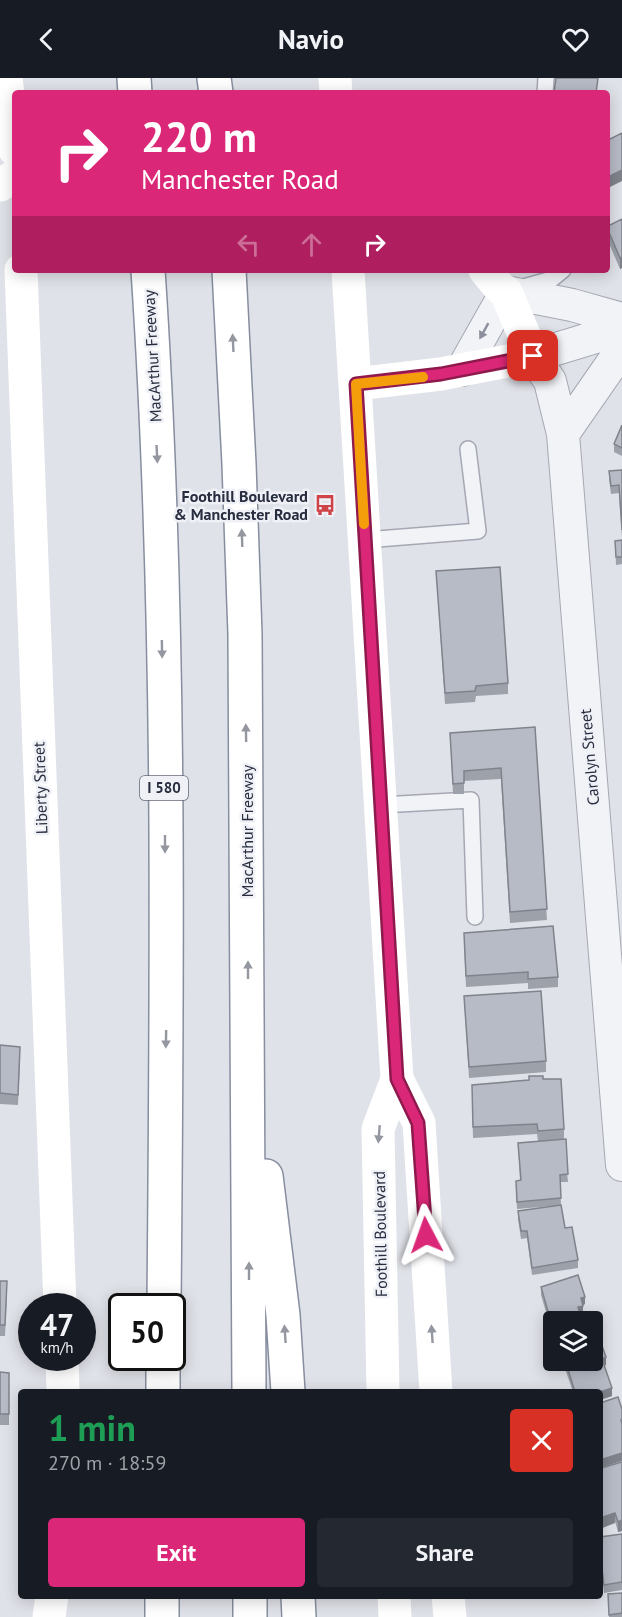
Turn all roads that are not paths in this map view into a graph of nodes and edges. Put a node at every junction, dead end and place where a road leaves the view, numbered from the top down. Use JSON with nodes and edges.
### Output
{"nodes":[{"id":1,"x":6,"y":78,"type":"edge"},
{"id":2,"x":12,"y":126,"type":"edge"},
{"id":3,"x":21,"y":273,"type":"edge"},
{"id":4,"x":148,"y":273,"type":"edge"},
{"id":5,"x":229,"y":273,"type":"edge"},
{"id":6,"x":348,"y":273,"type":"edge"},
{"id":7,"x":559,"y":273,"type":"edge"},
{"id":8,"x":496,"y":281,"type":"edge"},
{"id":9,"x":622,"y":319,"type":"edge"},
{"id":10,"x":622,"y":329,"type":"edge"},
{"id":11,"x":622,"y":349,"type":"edge"},
{"id":12,"x":533,"y":356,"type":"junction"},
{"id":13,"x":462,"y":370,"type":"junction"},
{"id":14,"x":356,"y":384,"type":"junction"},
{"id":15,"x":562,"y":434,"type":"junction"},
{"id":16,"x":468,"y":449,"type":"dead end"},
{"id":17,"x":365,"y":540,"type":"junction"},
{"id":18,"x":381,"y":805,"type":"junction"},
{"id":19,"x":475,"y":917,"type":"dead end"},
{"id":20,"x":248,"y":1028,"type":"junction"},
{"id":21,"x":397,"y":1079,"type":"junction"},
{"id":22,"x":622,"y":1165,"type":"edge"},
{"id":23,"x":60,"y":1293,"type":"edge"},
{"id":24,"x":164,"y":1293,"type":"edge"},
{"id":25,"x":62,"y":1371,"type":"edge"},
{"id":26,"x":163,"y":1371,"type":"edge"},
{"id":27,"x":63,"y":1389,"type":"edge"},
{"id":28,"x":163,"y":1389,"type":"edge"},
{"id":29,"x":249,"y":1389,"type":"edge"},
{"id":30,"x":288,"y":1389,"type":"edge"},
{"id":31,"x":383,"y":1389,"type":"edge"},
{"id":32,"x":436,"y":1389,"type":"edge"},
{"id":33,"x":52,"y":1599,"type":"edge"},
{"id":34,"x":162,"y":1599,"type":"edge"},
{"id":35,"x":250,"y":1599,"type":"edge"},
{"id":36,"x":298,"y":1599,"type":"edge"},
{"id":37,"x":394,"y":1599,"type":"edge"},
{"id":38,"x":448,"y":1599,"type":"edge"},
{"id":39,"x":49,"y":1617,"type":"edge"},
{"id":40,"x":162,"y":1617,"type":"edge"},
{"id":41,"x":250,"y":1617,"type":"edge"},
{"id":42,"x":299,"y":1617,"type":"edge"},
{"id":43,"x":395,"y":1617,"type":"edge"},
{"id":44,"x":450,"y":1617,"type":"edge"}],
"edges":[{"from":1,"to":2,"type":"main road"},
{"from":3,"to":23,"type":"main road","name":"Liberty Street"},
{"from":4,"to":24,"type":"main road","name":"MacArthur Freeway","number":"I 580","one_way":true},
{"from":20,"to":5,"type":"main road","name":"MacArthur Freeway","one_way":true},
{"from":6,"to":14,"type":"main road","name":"Foothill Boulevard"},
{"from":7,"to":8,"type":"lane"},
{"from":8,"to":9,"type":"street"},
{"from":8,"to":12,"type":"main road"},
{"from":8,"to":13,"type":"street","one_way":true},
{"from":10,"to":12,"type":"street"},
{"from":11,"to":15,"type":"street"},
{"from":12,"to":13,"type":"main road"},
{"from":12,"to":15,"type":"street","name":"Carolyn Street"},
{"from":13,"to":14,"type":"main road"},
{"from":14,"to":17,"type":"main road","name":"Foothill Boulevard"},
{"from":15,"to":22,"type":"street","name":"Carolyn Street"},
{"from":16,"to":17,"type":"lane"},
{"from":17,"to":18,"type":"main road","name":"Foothill Boulevard"},
{"from":18,"to":19,"type":"lane"},
{"from":18,"to":21,"type":"main road","name":"Foothill Boulevard"},
{"from":29,"to":20,"type":"main road","name":"MacArthur Freeway","one_way":true},
{"from":30,"to":20,"type":"main road","one_way":true},
{"from":21,"to":31,"type":"main road","name":"Foothill Boulevard","one_way":true},
{"from":32,"to":21,"type":"main road","name":"Foothill Boulevard","one_way":true},
{"from":25,"to":27,"type":"main road"},
{"from":26,"to":28,"type":"main road"},
{"from":33,"to":39,"type":"main road"},
{"from":34,"to":40,"type":"main road"},
{"from":35,"to":41,"type":"main road"},
{"from":36,"to":42,"type":"main road"},
{"from":37,"to":43,"type":"main road"},
{"from":38,"to":44,"type":"main road"}]}
